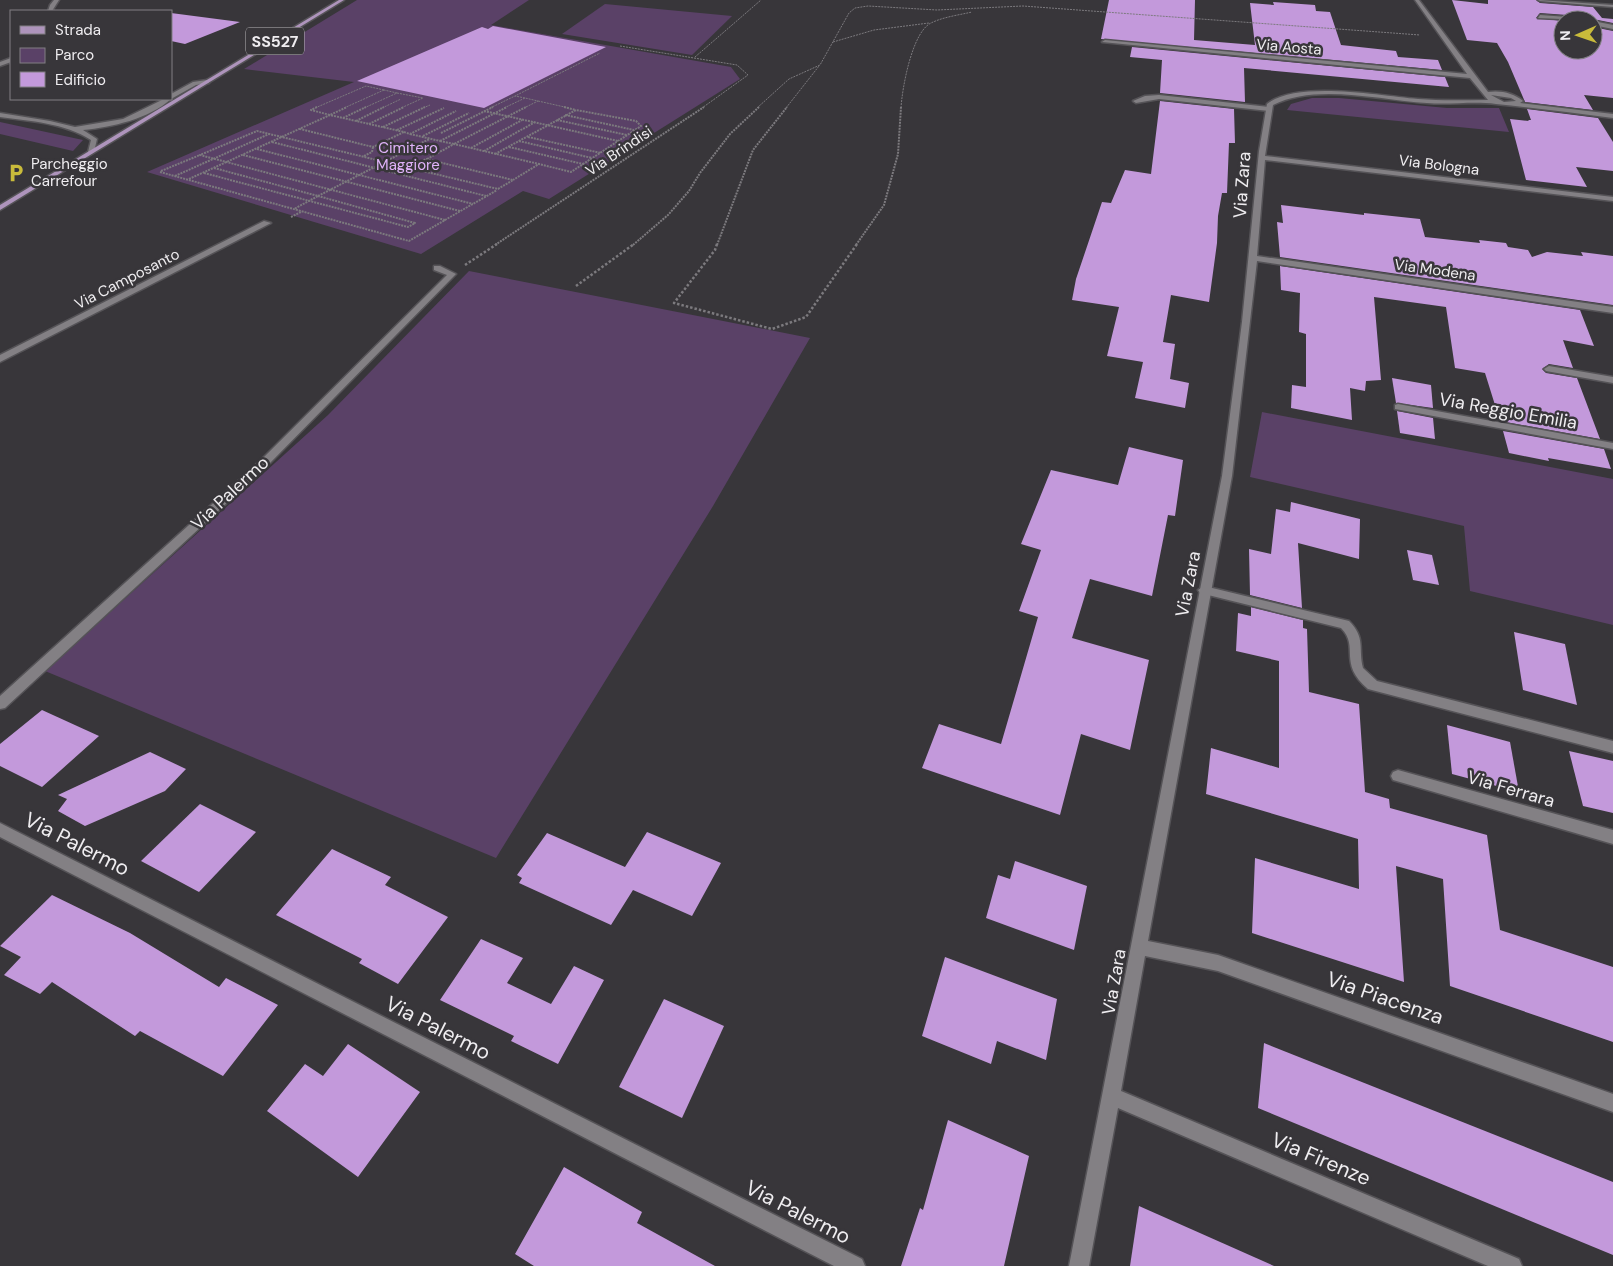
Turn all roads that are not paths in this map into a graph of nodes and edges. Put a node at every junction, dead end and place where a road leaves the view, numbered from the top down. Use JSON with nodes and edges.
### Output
{"nodes":[{"id":1,"x":342,"y":0,"type":"edge"},
{"id":2,"x":1417,"y":0,"type":"edge"},
{"id":3,"x":1540,"y":0,"type":"edge"},
{"id":4,"x":1613,"y":6,"type":"edge"},
{"id":5,"x":1540,"y":17,"type":"dead end"},
{"id":6,"x":1553,"y":18,"type":"edge"},
{"id":7,"x":1105,"y":42,"type":"dead end"},
{"id":8,"x":1471,"y":76,"type":"junction"},
{"id":9,"x":207,"y":82,"type":"junction"},
{"id":10,"x":1476,"y":82,"type":"junction"},
{"id":11,"x":1503,"y":93,"type":"junction"},
{"id":12,"x":172,"y":96,"type":"edge"},
{"id":13,"x":1487,"y":96,"type":"junction"},
{"id":14,"x":166,"y":100,"type":"edge"},
{"id":15,"x":1136,"y":101,"type":"dead end"},
{"id":16,"x":1520,"y":101,"type":"junction"},
{"id":17,"x":1470,"y":102,"type":"junction"},
{"id":18,"x":1499,"y":102,"type":"junction"},
{"id":19,"x":1511,"y":104,"type":"junction"},
{"id":20,"x":1269,"y":109,"type":"junction"},
{"id":21,"x":1553,"y":109,"type":"junction"},
{"id":22,"x":0,"y":115,"type":"edge"},
{"id":23,"x":1613,"y":116,"type":"edge"},
{"id":24,"x":75,"y":129,"type":"junction"},
{"id":25,"x":92,"y":152,"type":"junction"},
{"id":26,"x":1262,"y":158,"type":"junction"},
{"id":27,"x":1613,"y":199,"type":"edge"},
{"id":28,"x":0,"y":208,"type":"edge"},
{"id":29,"x":267,"y":223,"type":"dead end"},
{"id":30,"x":1254,"y":258,"type":"junction"},
{"id":31,"x":437,"y":268,"type":"dead end"},
{"id":32,"x":1613,"y":310,"type":"edge"},
{"id":33,"x":0,"y":359,"type":"edge"},
{"id":34,"x":1549,"y":369,"type":"dead end"},
{"id":35,"x":1613,"y":380,"type":"edge"},
{"id":36,"x":1398,"y":408,"type":"dead end"},
{"id":37,"x":1613,"y":446,"type":"edge"},
{"id":38,"x":1204,"y":590,"type":"junction"},
{"id":39,"x":0,"y":704,"type":"edge"},
{"id":40,"x":1613,"y":747,"type":"edge"},
{"id":41,"x":1398,"y":776,"type":"dead end"},
{"id":42,"x":0,"y":830,"type":"edge"},
{"id":43,"x":1613,"y":837,"type":"edge"},
{"id":44,"x":1138,"y":947,"type":"junction"},
{"id":45,"x":1111,"y":1096,"type":"junction"},
{"id":46,"x":1613,"y":1103,"type":"edge"},
{"id":47,"x":855,"y":1266,"type":"edge"},
{"id":48,"x":1079,"y":1266,"type":"edge"},
{"id":49,"x":1512,"y":1266,"type":"edge"}],
"edges":[{"from":1,"to":9,"type":"main road","number":"SS527"},
{"from":2,"to":8,"type":"street"},
{"from":3,"to":4,"type":"street"},
{"from":5,"to":6,"type":"street"},
{"from":7,"to":8,"type":"street","name":"Via Aosta"},
{"from":8,"to":10,"type":"street"},
{"from":9,"to":12,"type":"street"},
{"from":9,"to":25,"type":"main road","number":"SS527"},
{"from":10,"to":11,"type":"street"},
{"from":10,"to":13,"type":"street"},
{"from":11,"to":13,"type":"street"},
{"from":11,"to":16,"type":"street"},
{"from":13,"to":17,"type":"street"},
{"from":13,"to":18,"type":"street"},
{"from":14,"to":24,"type":"street"},
{"from":15,"to":20,"type":"street"},
{"from":16,"to":19,"type":"street"},
{"from":16,"to":21,"type":"street"},
{"from":17,"to":18,"type":"street"},
{"from":17,"to":20,"type":"street"},
{"from":18,"to":19,"type":"street"},
{"from":19,"to":21,"type":"street"},
{"from":20,"to":26,"type":"street","name":"Via Zara"},
{"from":21,"to":23,"type":"street"},
{"from":22,"to":24,"type":"street"},
{"from":24,"to":25,"type":"street"},
{"from":25,"to":28,"type":"main road","number":"SS527"},
{"from":26,"to":27,"type":"street","name":"Via Bologna"},
{"from":26,"to":30,"type":"street","name":"Via Zara"},
{"from":29,"to":33,"type":"street","name":"Via Camposanto"},
{"from":30,"to":32,"type":"street","name":"Via Modena"},
{"from":30,"to":38,"type":"street","name":"Via Zara"},
{"from":31,"to":39,"type":"street","name":"Via Palermo"},
{"from":34,"to":35,"type":"street"},
{"from":36,"to":37,"type":"street","name":"Via Reggio Emilia"},
{"from":38,"to":40,"type":"street"},
{"from":38,"to":44,"type":"street","name":"Via Zara"},
{"from":41,"to":43,"type":"street","name":"Via Ferrara"},
{"from":42,"to":47,"type":"street","name":"Via Palermo"},
{"from":44,"to":45,"type":"street","name":"Via Zara"},
{"from":44,"to":46,"type":"street","name":"Via Piacenza"},
{"from":45,"to":48,"type":"street","name":"Via Zara"},
{"from":45,"to":49,"type":"street","name":"Via Firenze"}]}
